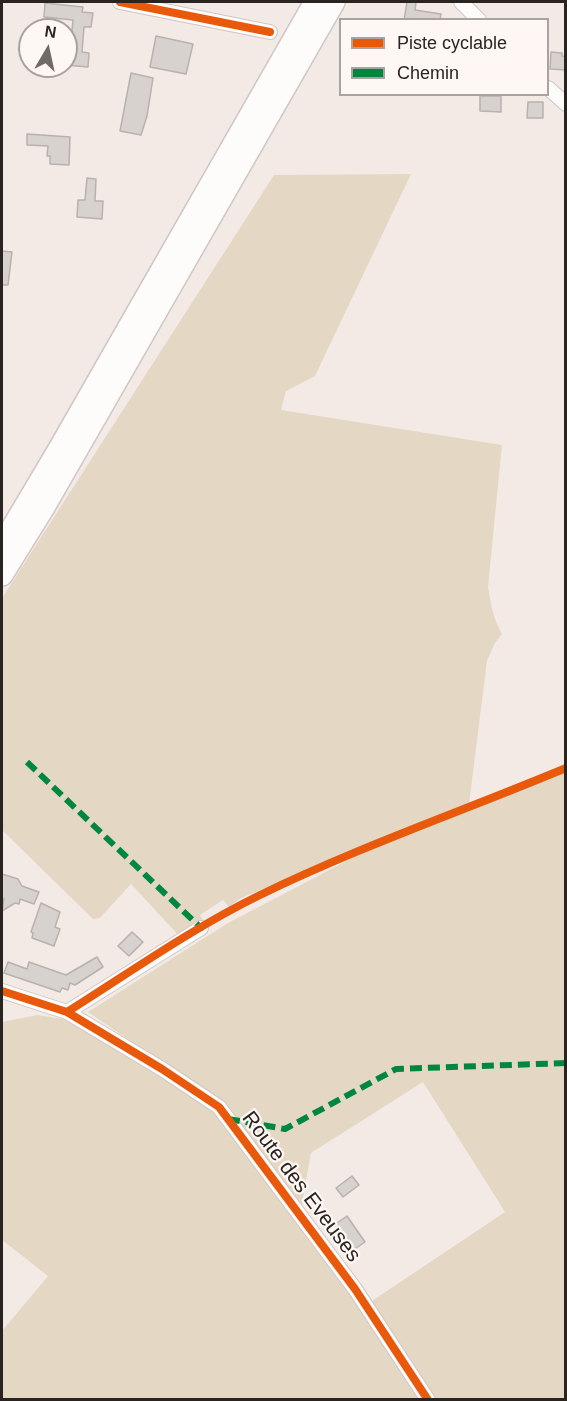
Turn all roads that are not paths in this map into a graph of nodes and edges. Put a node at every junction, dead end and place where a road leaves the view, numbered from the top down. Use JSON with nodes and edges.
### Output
{"nodes":[{"id":1,"x":120,"y":2,"type":"edge"},
{"id":2,"x":315,"y":2,"type":"edge"},
{"id":3,"x":334,"y":2,"type":"edge"},
{"id":4,"x":461,"y":2,"type":"edge"},
{"id":5,"x":477,"y":18,"type":"edge"},
{"id":6,"x":270,"y":33,"type":"dead end"},
{"id":7,"x":549,"y":89,"type":"edge"},
{"id":8,"x":549,"y":90,"type":"edge"},
{"id":9,"x":566,"y":93,"type":"edge"},
{"id":10,"x":566,"y":104,"type":"edge"},
{"id":11,"x":2,"y":545,"type":"edge"},
{"id":12,"x":2,"y":575,"type":"edge"},
{"id":13,"x":201,"y":928,"type":"dead end"},
{"id":14,"x":2,"y":991,"type":"edge"},
{"id":15,"x":67,"y":1012,"type":"junction"},
{"id":16,"x":428,"y":1400,"type":"edge"}],
"edges":[{"from":1,"to":6,"type":"street"},
{"from":2,"to":11,"type":"main road"},
{"from":3,"to":12,"type":"main road"},
{"from":4,"to":5,"type":"street"},
{"from":7,"to":9,"type":"street"},
{"from":8,"to":10,"type":"street"},
{"from":13,"to":15,"type":"street"},
{"from":14,"to":15,"type":"street","name":"Route des Eveuses"},
{"from":15,"to":16,"type":"street","name":"Route des Eveuses"}]}
